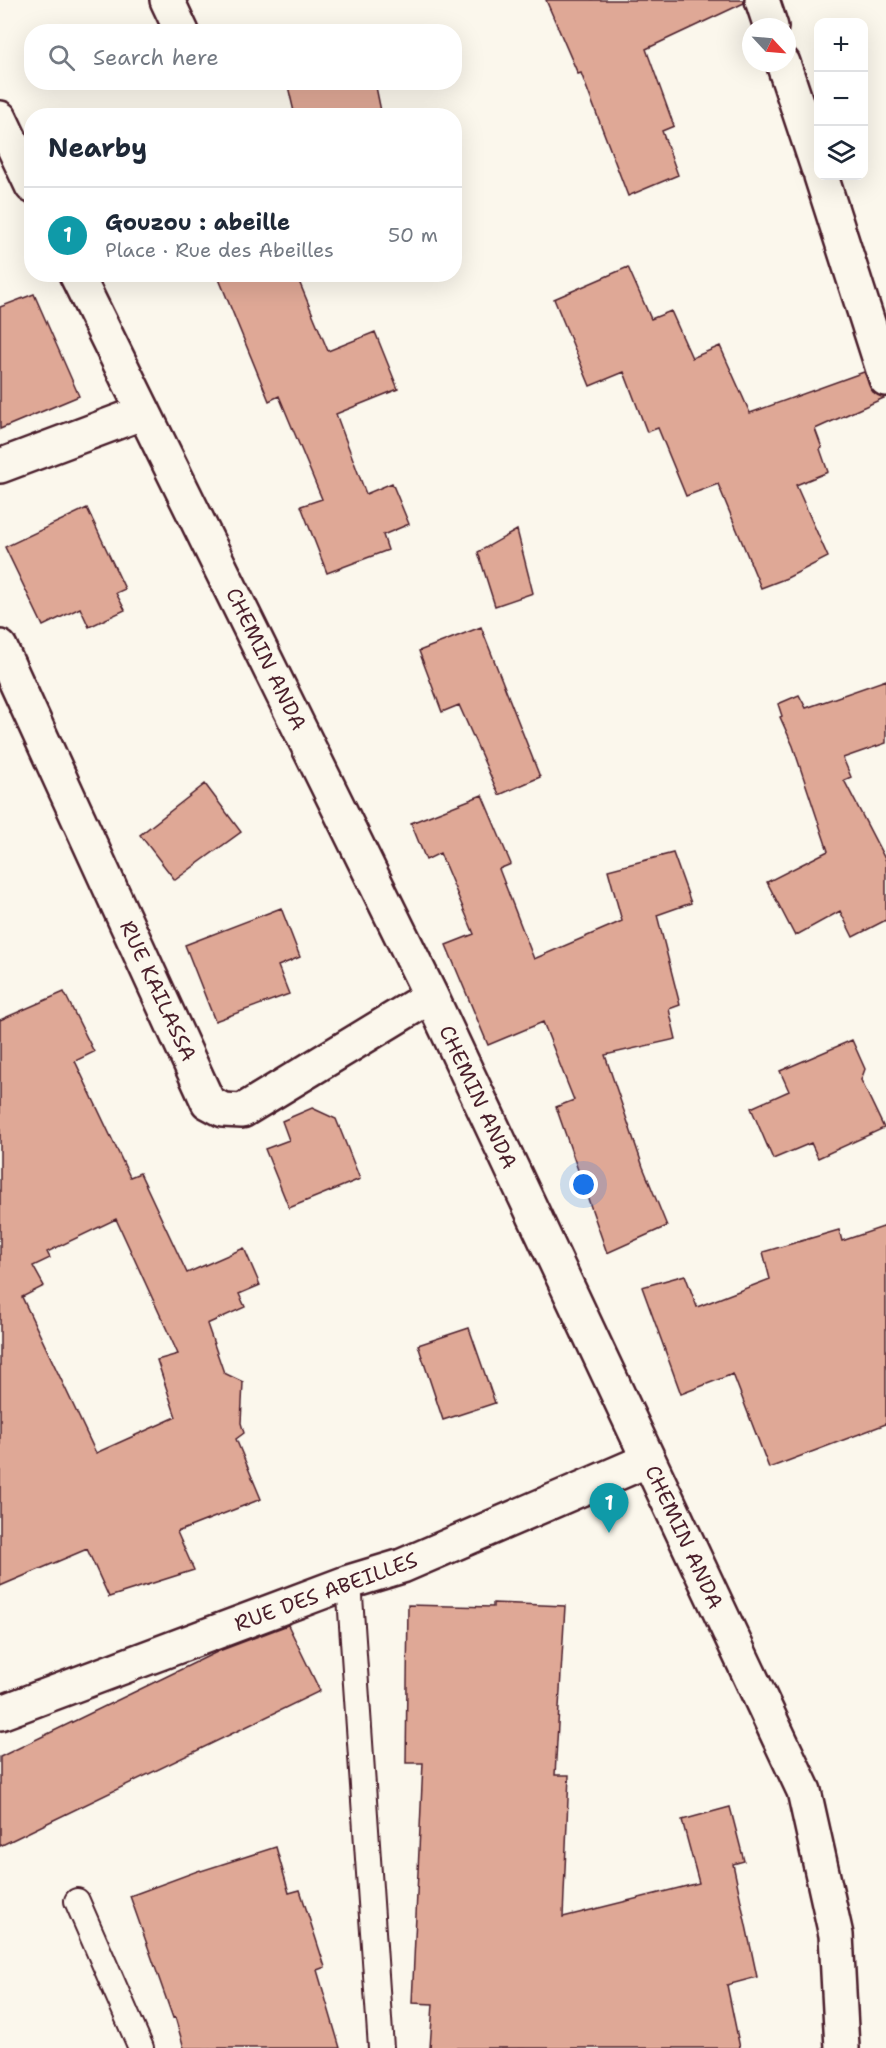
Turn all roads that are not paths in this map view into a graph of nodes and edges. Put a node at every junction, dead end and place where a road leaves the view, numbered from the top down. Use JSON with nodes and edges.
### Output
{"nodes":[{"id":1,"x":167,"y":0,"type":"edge"},
{"id":2,"x":762,"y":0,"type":"edge"},
{"id":3,"x":768,"y":18,"type":"edge"},
{"id":4,"x":178,"y":24,"type":"edge"},
{"id":5,"x":786,"y":72,"type":"edge"},
{"id":6,"x":0,"y":118,"type":"edge"},
{"id":7,"x":814,"y":153,"type":"edge"},
{"id":8,"x":24,"y":169,"type":"edge"},
{"id":9,"x":822,"y":180,"type":"edge"},
{"id":10,"x":80,"y":282,"type":"edge"},
{"id":11,"x":886,"y":379,"type":"edge"},
{"id":12,"x":144,"y":412,"type":"junction"},
{"id":13,"x":0,"y":466,"type":"edge"},
{"id":14,"x":0,"y":647,"type":"edge"},
{"id":15,"x":430,"y":996,"type":"junction"},
{"id":16,"x":648,"y":1460,"type":"junction"},
{"id":17,"x":349,"y":1582,"type":"junction"},
{"id":18,"x":0,"y":1713,"type":"edge"},
{"id":19,"x":78,"y":1901,"type":"dead end"},
{"id":20,"x":141,"y":2048,"type":"edge"},
{"id":21,"x":381,"y":2048,"type":"edge"},
{"id":22,"x":842,"y":2048,"type":"edge"}],
"edges":[{"from":1,"to":4,"type":"street"},
{"from":2,"to":3,"type":"street"},
{"from":5,"to":7,"type":"street"},
{"from":6,"to":8,"type":"street"},
{"from":9,"to":11,"type":"street"},
{"from":10,"to":12,"type":"street","name":"CHEMIN ANDA"},
{"from":12,"to":13,"type":"street"},
{"from":12,"to":15,"type":"street","name":"CHEMIN ANDA"},
{"from":14,"to":15,"type":"street","name":"RUE KAILASSA"},
{"from":15,"to":16,"type":"street","name":"CHEMIN ANDA"},
{"from":16,"to":17,"type":"street","name":"RUE DES ABEILLES"},
{"from":16,"to":22,"type":"street","name":"CHEMIN ANDA"},
{"from":17,"to":18,"type":"street","name":"RUE DES ABEILLES"},
{"from":17,"to":21,"type":"lane"},
{"from":19,"to":20,"type":"lane"}]}
